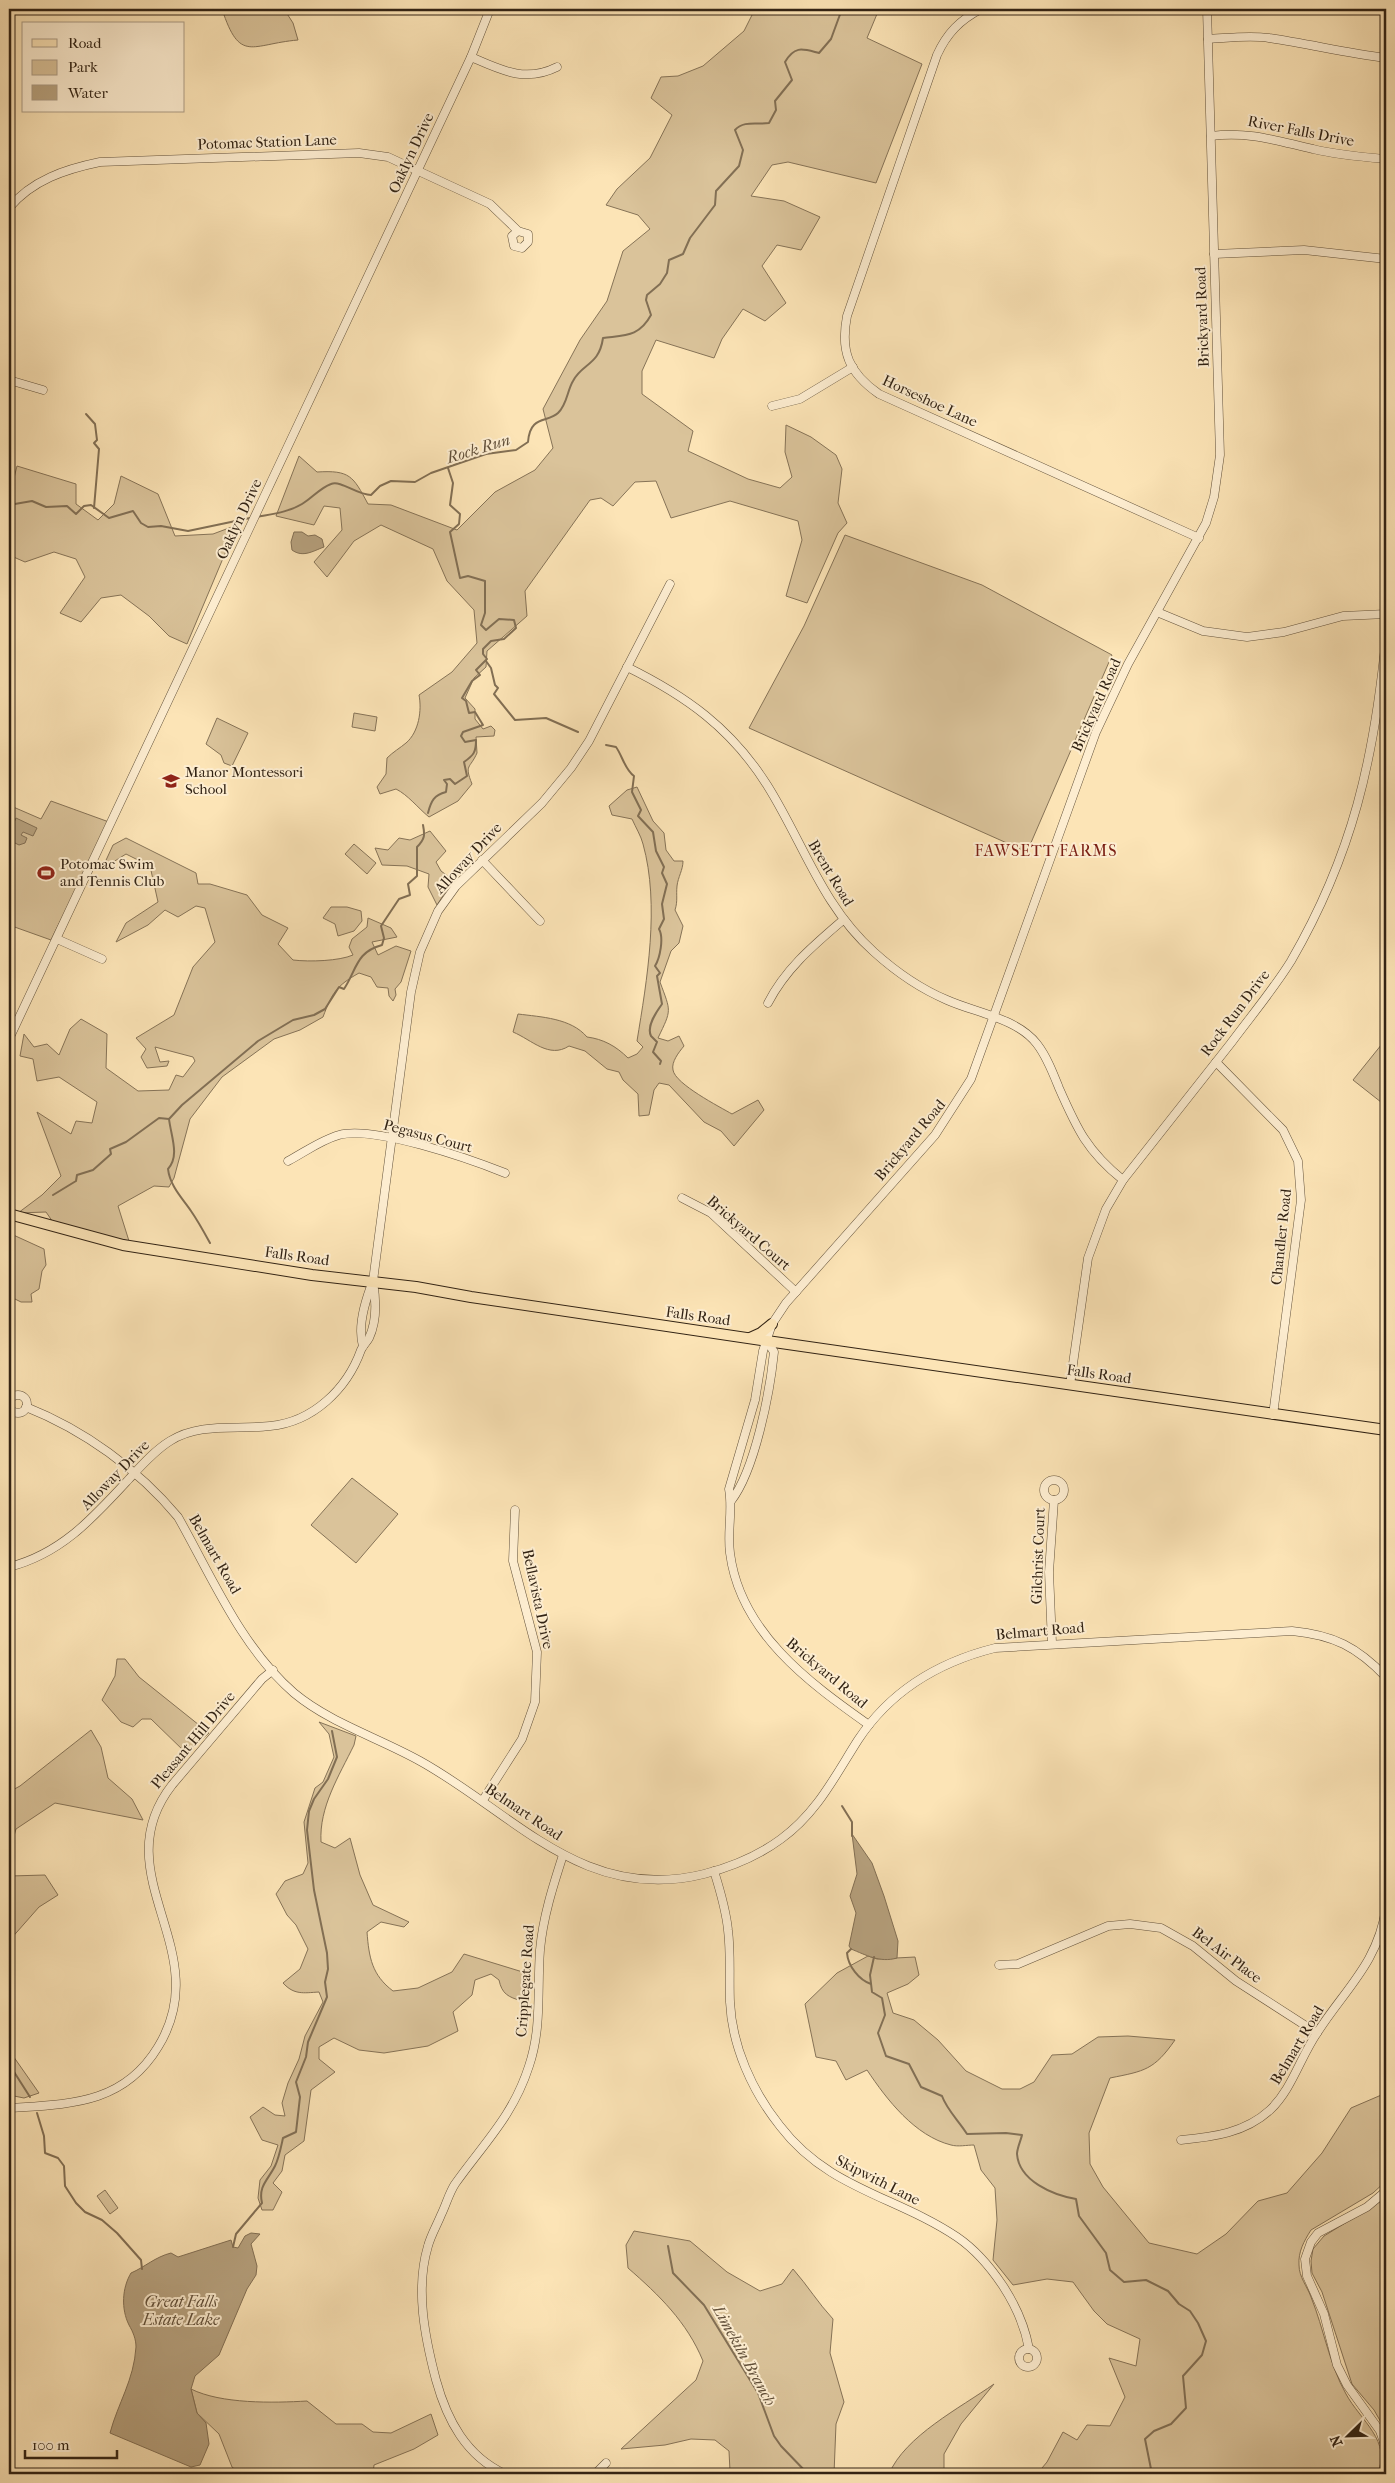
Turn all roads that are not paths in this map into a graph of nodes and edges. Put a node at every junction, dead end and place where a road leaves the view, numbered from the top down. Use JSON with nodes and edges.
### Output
{"nodes":[{"id":1,"x":490,"y":9,"type":"edge"},
{"id":2,"x":981,"y":9,"type":"edge"},
{"id":3,"x":1207,"y":9,"type":"edge"},
{"id":4,"x":1208,"y":39,"type":"junction"},
{"id":5,"x":471,"y":57,"type":"junction"},
{"id":6,"x":1386,"y":58,"type":"edge"},
{"id":7,"x":557,"y":67,"type":"dead end"},
{"id":8,"x":1211,"y":136,"type":"junction"},
{"id":9,"x":1386,"y":159,"type":"edge"},
{"id":10,"x":418,"y":170,"type":"junction"},
{"id":11,"x":9,"y":208,"type":"edge"},
{"id":12,"x":518,"y":231,"type":"dead end"},
{"id":13,"x":1214,"y":254,"type":"junction"},
{"id":14,"x":1386,"y":259,"type":"edge"},
{"id":15,"x":853,"y":367,"type":"junction"},
{"id":16,"x":9,"y":380,"type":"edge"},
{"id":17,"x":42,"y":390,"type":"dead end"},
{"id":18,"x":772,"y":406,"type":"dead end"},
{"id":19,"x":1199,"y":538,"type":"junction"},
{"id":20,"x":670,"y":584,"type":"dead end"},
{"id":21,"x":1157,"y":612,"type":"junction"},
{"id":22,"x":1386,"y":614,"type":"edge"},
{"id":23,"x":1386,"y":638,"type":"edge"},
{"id":24,"x":627,"y":667,"type":"junction"},
{"id":25,"x":482,"y":860,"type":"junction"},
{"id":26,"x":843,"y":920,"type":"junction"},
{"id":27,"x":540,"y":921,"type":"dead end"},
{"id":28,"x":57,"y":939,"type":"junction"},
{"id":29,"x":102,"y":959,"type":"dead end"},
{"id":30,"x":768,"y":1003,"type":"dead end"},
{"id":31,"x":994,"y":1018,"type":"junction"},
{"id":32,"x":9,"y":1039,"type":"edge"},
{"id":33,"x":1216,"y":1062,"type":"junction"},
{"id":34,"x":392,"y":1137,"type":"junction"},
{"id":35,"x":288,"y":1161,"type":"dead end"},
{"id":36,"x":505,"y":1173,"type":"dead end"},
{"id":37,"x":1123,"y":1180,"type":"junction"},
{"id":38,"x":682,"y":1198,"type":"dead end"},
{"id":39,"x":9,"y":1214,"type":"edge"},
{"id":40,"x":373,"y":1281,"type":"junction"},
{"id":41,"x":796,"y":1292,"type":"junction"},
{"id":42,"x":772,"y":1324,"type":"junction"},
{"id":43,"x":749,"y":1338,"type":"junction"},
{"id":44,"x":767,"y":1341,"type":"junction"},
{"id":45,"x":1070,"y":1385,"type":"junction"},
{"id":46,"x":26,"y":1407,"type":"dead end"},
{"id":47,"x":1273,"y":1414,"type":"junction"},
{"id":48,"x":1386,"y":1430,"type":"edge"},
{"id":49,"x":135,"y":1473,"type":"junction"},
{"id":50,"x":1054,"y":1500,"type":"dead end"},
{"id":51,"x":731,"y":1501,"type":"junction"},
{"id":52,"x":515,"y":1510,"type":"dead end"},
{"id":53,"x":9,"y":1567,"type":"edge"},
{"id":54,"x":1052,"y":1643,"type":"junction"},
{"id":55,"x":273,"y":1670,"type":"junction"},
{"id":56,"x":1386,"y":1677,"type":"edge"},
{"id":57,"x":869,"y":1725,"type":"junction"},
{"id":58,"x":483,"y":1800,"type":"junction"},
{"id":59,"x":563,"y":1855,"type":"junction"},
{"id":60,"x":714,"y":1871,"type":"junction"},
{"id":61,"x":1386,"y":1908,"type":"edge"},
{"id":62,"x":999,"y":1965,"type":"dead end"},
{"id":63,"x":1317,"y":2033,"type":"junction"},
{"id":64,"x":9,"y":2108,"type":"edge"},
{"id":65,"x":1181,"y":2140,"type":"dead end"},
{"id":66,"x":1386,"y":2191,"type":"edge"},
{"id":67,"x":1029,"y":2349,"type":"dead end"},
{"id":68,"x":1386,"y":2448,"type":"edge"},
{"id":69,"x":606,"y":2463,"type":"dead end"},
{"id":70,"x":1386,"y":2464,"type":"edge"},
{"id":71,"x":505,"y":2474,"type":"edge"},
{"id":72,"x":595,"y":2474,"type":"edge"},
{"id":73,"x":1383,"y":2474,"type":"edge"}],
"edges":[{"from":1,"to":5,"type":"street","name":"Oaklyn Drive"},
{"from":2,"to":15,"type":"street","name":"Horseshoe Lane"},
{"from":3,"to":4,"type":"street","name":"Brickyard Road"},
{"from":4,"to":6,"type":"street"},
{"from":4,"to":8,"type":"street","name":"Brickyard Road"},
{"from":5,"to":7,"type":"street"},
{"from":5,"to":10,"type":"street","name":"Oaklyn Drive"},
{"from":8,"to":9,"type":"street","name":"River Falls Drive"},
{"from":8,"to":13,"type":"street","name":"Brickyard Road"},
{"from":10,"to":11,"type":"street","name":"Potomac Station Lane"},
{"from":10,"to":12,"type":"street","name":"Potomac Station Lane"},
{"from":10,"to":28,"type":"street","name":"Oaklyn Drive"},
{"from":13,"to":14,"type":"street"},
{"from":13,"to":19,"type":"street","name":"Brickyard Road"},
{"from":15,"to":18,"type":"street"},
{"from":15,"to":19,"type":"street","name":"Horseshoe Lane"},
{"from":16,"to":17,"type":"street"},
{"from":19,"to":21,"type":"street","name":"Brickyard Road"},
{"from":20,"to":24,"type":"street","name":"Alloway Drive"},
{"from":21,"to":22,"type":"street"},
{"from":21,"to":31,"type":"street","name":"Brickyard Road"},
{"from":23,"to":33,"type":"street","name":"Rock Run Drive"},
{"from":24,"to":25,"type":"street","name":"Alloway Drive"},
{"from":24,"to":26,"type":"street","name":"Brent Road"},
{"from":25,"to":27,"type":"street"},
{"from":25,"to":34,"type":"street","name":"Alloway Drive"},
{"from":26,"to":30,"type":"street"},
{"from":26,"to":31,"type":"street","name":"Brent Road"},
{"from":28,"to":29,"type":"street"},
{"from":28,"to":32,"type":"street","name":"Oaklyn Drive"},
{"from":31,"to":37,"type":"street","name":"Brent Road"},
{"from":31,"to":41,"type":"street","name":"Brickyard Road"},
{"from":33,"to":37,"type":"street","name":"Rock Run Drive"},
{"from":33,"to":47,"type":"street","name":"Chandler Road"},
{"from":34,"to":35,"type":"street","name":"Pegasus Court"},
{"from":34,"to":36,"type":"street","name":"Pegasus Court"},
{"from":34,"to":40,"type":"street","name":"Alloway Drive"},
{"from":37,"to":45,"type":"street","name":"Rock Run Drive"},
{"from":38,"to":41,"type":"street","name":"Brickyard Court"},
{"from":39,"to":40,"type":"main road","name":"Falls Road"},
{"from":40,"to":43,"type":"main road","name":"Falls Road"},
{"from":40,"to":49,"type":"street","name":"Alloway Drive"},
{"from":41,"to":42,"type":"street","name":"Brickyard Road"},
{"from":42,"to":43,"type":"main road"},
{"from":42,"to":44,"type":"street","name":"Brickyard Road"},
{"from":43,"to":44,"type":"main road","name":"Falls Road"},
{"from":44,"to":45,"type":"main road","name":"Falls Road"},
{"from":44,"to":51,"type":"street","name":"Brickyard Road"},
{"from":44,"to":51,"type":"street","name":"Brickyard Road"},
{"from":45,"to":47,"type":"main road","name":"Falls Road"},
{"from":46,"to":49,"type":"street","name":"Belmart Road"},
{"from":47,"to":48,"type":"main road","name":"Falls Road"},
{"from":49,"to":53,"type":"street","name":"Alloway Drive"},
{"from":49,"to":55,"type":"street","name":"Belmart Road"},
{"from":50,"to":54,"type":"street","name":"Gilchrist Court"},
{"from":51,"to":57,"type":"street","name":"Brickyard Road"},
{"from":52,"to":58,"type":"street","name":"Bellavista Drive"},
{"from":54,"to":56,"type":"street","name":"Belmart Road"},
{"from":54,"to":57,"type":"street","name":"Belmart Road"},
{"from":55,"to":58,"type":"street","name":"Belmart Road"},
{"from":55,"to":64,"type":"street","name":"Pleasant Hill Drive"},
{"from":57,"to":60,"type":"street","name":"Belmart Road"},
{"from":58,"to":59,"type":"street","name":"Belmart Road"},
{"from":59,"to":60,"type":"street","name":"Belmart Road"},
{"from":59,"to":71,"type":"street","name":"Cripplegate Road"},
{"from":60,"to":67,"type":"street","name":"Skipwith Lane"},
{"from":61,"to":63,"type":"street","name":"Belmart Road"},
{"from":62,"to":63,"type":"street","name":"Bel Air Place"},
{"from":63,"to":65,"type":"street","name":"Belmart Road"},
{"from":66,"to":68,"type":"street"},
{"from":69,"to":72,"type":"street"},
{"from":70,"to":73,"type":"street"}]}
